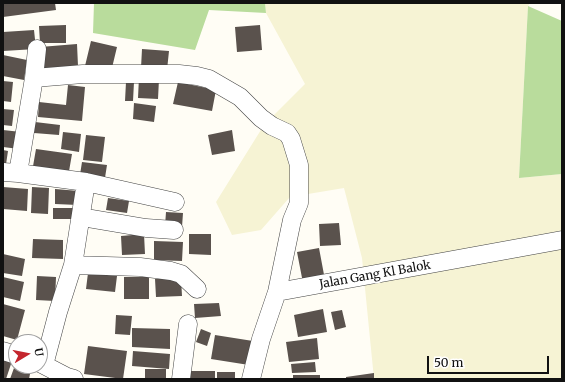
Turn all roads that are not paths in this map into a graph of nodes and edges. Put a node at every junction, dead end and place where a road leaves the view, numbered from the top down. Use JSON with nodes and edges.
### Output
{"nodes":[{"id":1,"x":37,"y":49,"type":"dead end"},
{"id":2,"x":34,"y":78,"type":"junction"},
{"id":3,"x":11,"y":172,"type":"edge"},
{"id":4,"x":86,"y":182,"type":"junction"},
{"id":5,"x":175,"y":202,"type":"dead end"},
{"id":6,"x":81,"y":216,"type":"junction"},
{"id":7,"x":174,"y":230,"type":"dead end"},
{"id":8,"x":562,"y":240,"type":"edge"},
{"id":9,"x":73,"y":265,"type":"junction"},
{"id":10,"x":197,"y":289,"type":"dead end"},
{"id":11,"x":277,"y":292,"type":"junction"},
{"id":12,"x":188,"y":324,"type":"dead end"},
{"id":13,"x":48,"y":344,"type":"edge"},
{"id":14,"x":48,"y":367,"type":"edge"},
{"id":15,"x":74,"y":379,"type":"edge"},
{"id":16,"x":181,"y":379,"type":"edge"},
{"id":17,"x":251,"y":379,"type":"edge"}],
"edges":[{"from":1,"to":2,"type":"street"},
{"from":2,"to":3,"type":"street"},
{"from":2,"to":11,"type":"street"},
{"from":3,"to":4,"type":"street"},
{"from":4,"to":5,"type":"street"},
{"from":4,"to":6,"type":"street"},
{"from":6,"to":7,"type":"street"},
{"from":6,"to":9,"type":"street"},
{"from":8,"to":11,"type":"street","name":"Jalan Gang Kl Balok"},
{"from":9,"to":10,"type":"street"},
{"from":9,"to":13,"type":"street"},
{"from":11,"to":17,"type":"street"},
{"from":12,"to":16,"type":"street"},
{"from":14,"to":15,"type":"street"}]}
